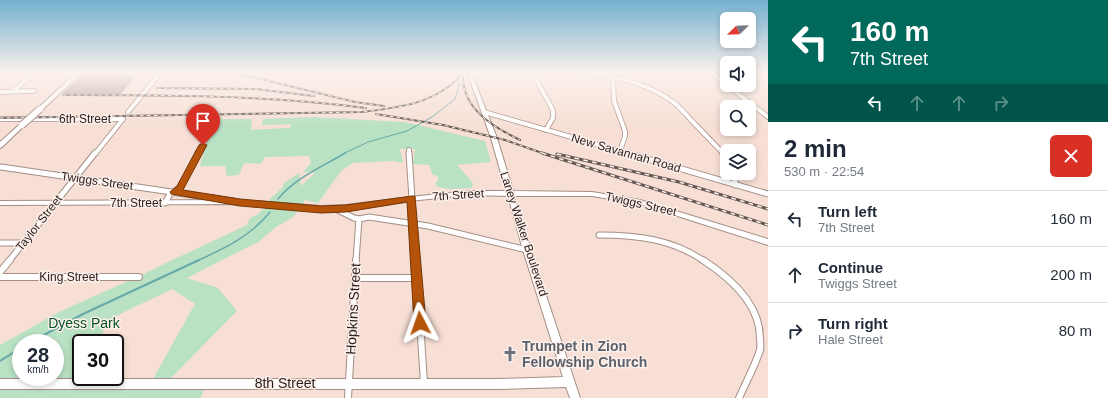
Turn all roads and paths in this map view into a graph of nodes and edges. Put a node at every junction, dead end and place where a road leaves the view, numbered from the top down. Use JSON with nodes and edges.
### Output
{"nodes":[{"id":1,"x":34,"y":91,"type":"dead end"},
{"id":2,"x":60,"y":91,"type":"edge"},
{"id":3,"x":146,"y":91,"type":"edge"},
{"id":4,"x":476,"y":91,"type":"edge"},
{"id":5,"x":542,"y":91,"type":"edge"},
{"id":6,"x":611,"y":91,"type":"edge"},
{"id":7,"x":653,"y":91,"type":"edge"},
{"id":8,"x":0,"y":92,"type":"edge"},
{"id":9,"x":13,"y":92,"type":"joint"},
{"id":10,"x":736,"y":92,"type":"edge"},
{"id":11,"x":128,"y":112,"type":"dead end"},
{"id":12,"x":484,"y":112,"type":"junction"},
{"id":13,"x":768,"y":117,"type":"edge"},
{"id":14,"x":0,"y":118,"type":"edge"},
{"id":15,"x":217,"y":118,"type":"dead end"},
{"id":16,"x":123,"y":119,"type":"joint"},
{"id":17,"x":546,"y":130,"type":"junction"},
{"id":18,"x":0,"y":146,"type":"edge"},
{"id":19,"x":408,"y":150,"type":"dead end"},
{"id":20,"x":720,"y":150,"type":"edge"},
{"id":21,"x":620,"y":151,"type":"junction"},
{"id":22,"x":1,"y":167,"type":"edge"},
{"id":23,"x":74,"y":178,"type":"junction"},
{"id":24,"x":735,"y":180,"type":"edge"},
{"id":25,"x":735,"y":185,"type":"junction"},
{"id":26,"x":174,"y":192,"type":"junction"},
{"id":27,"x":510,"y":193,"type":"junction"},
{"id":28,"x":768,"y":194,"type":"edge"},
{"id":29,"x":412,"y":199,"type":"junction"},
{"id":30,"x":240,"y":202,"type":"junction"},
{"id":31,"x":0,"y":203,"type":"edge"},
{"id":32,"x":55,"y":203,"type":"junction"},
{"id":33,"x":165,"y":203,"type":"junction"},
{"id":34,"x":336,"y":209,"type":"junction"},
{"id":35,"x":360,"y":219,"type":"junction"},
{"id":36,"x":414,"y":223,"type":"junction"},
{"id":37,"x":599,"y":235,"type":"dead end"},
{"id":38,"x":768,"y":242,"type":"edge"},
{"id":39,"x":0,"y":243,"type":"edge"},
{"id":40,"x":23,"y":243,"type":"junction"},
{"id":41,"x":528,"y":250,"type":"junction"},
{"id":42,"x":0,"y":272,"type":"edge"},
{"id":43,"x":0,"y":277,"type":"edge"},
{"id":44,"x":139,"y":277,"type":"dead end"},
{"id":45,"x":355,"y":278,"type":"junction"},
{"id":46,"x":417,"y":278,"type":"junction"},
{"id":47,"x":570,"y":382,"type":"junction"},
{"id":48,"x":349,"y":383,"type":"junction"},
{"id":49,"x":424,"y":383,"type":"junction"},
{"id":50,"x":0,"y":384,"type":"edge"},
{"id":51,"x":348,"y":398,"type":"edge"},
{"id":52,"x":575,"y":398,"type":"edge"},
{"id":53,"x":740,"y":398,"type":"edge"}],
"edges":[{"from":1,"to":9,"type":"street"},
{"from":2,"to":18,"type":"main road","bridge":true},
{"from":3,"to":11,"type":"street"},
{"from":4,"to":12,"type":"main road","name":"Laney Walker Boulevard"},
{"from":5,"to":17,"type":"street"},
{"from":6,"to":21,"type":"street"},
{"from":7,"to":20,"type":"street"},
{"from":8,"to":9,"type":"street"},
{"from":10,"to":13,"type":"street"},
{"from":12,"to":17,"type":"street","name":"New Savannah Road"},
{"from":12,"to":27,"type":"main road","name":"Laney Walker Boulevard"},
{"from":14,"to":16,"type":"street","name":"6th Street"},
{"from":15,"to":26,"type":"street"},
{"from":16,"to":23,"type":"street","name":"Taylor Street"},
{"from":17,"to":21,"type":"street","name":"New Savannah Road"},
{"from":19,"to":29,"type":"street"},
{"from":21,"to":25,"type":"street","name":"New Savannah Road"},
{"from":22,"to":23,"type":"street","name":"Twiggs Street"},
{"from":23,"to":26,"type":"street","name":"Twiggs Street"},
{"from":23,"to":32,"type":"street","name":"Taylor Street"},
{"from":24,"to":25,"type":"street"},
{"from":25,"to":28,"type":"street","name":"New Savannah Road"},
{"from":26,"to":30,"type":"street","name":"Twiggs Street"},
{"from":26,"to":33,"type":"street"},
{"from":27,"to":29,"type":"main road","name":"7th Street"},
{"from":27,"to":38,"type":"main road","name":"Twiggs Street"},
{"from":27,"to":41,"type":"main road","name":"Laney Walker Boulevard"},
{"from":29,"to":34,"type":"main road","name":"7th Street"},
{"from":29,"to":36,"type":"street"},
{"from":30,"to":33,"type":"main road","name":"7th Street"},
{"from":30,"to":34,"type":"main road","name":"7th Street"},
{"from":31,"to":32,"type":"main road","name":"7th Street"},
{"from":32,"to":33,"type":"main road","name":"7th Street"},
{"from":32,"to":40,"type":"street","name":"Taylor Street"},
{"from":34,"to":35,"type":"street"},
{"from":35,"to":36,"type":"street"},
{"from":35,"to":45,"type":"street","name":"Hopkins Street"},
{"from":36,"to":41,"type":"street"},
{"from":36,"to":46,"type":"street"},
{"from":37,"to":53,"type":"street"},
{"from":39,"to":40,"type":"street"},
{"from":40,"to":42,"type":"street","name":"Taylor Street"},
{"from":41,"to":47,"type":"main road","name":"Laney Walker Boulevard"},
{"from":43,"to":44,"type":"street","name":"King Street"},
{"from":45,"to":46,"type":"street"},
{"from":45,"to":48,"type":"street","name":"Hopkins Street"},
{"from":46,"to":49,"type":"street"},
{"from":47,"to":49,"type":"main road","name":"8th Street"},
{"from":47,"to":52,"type":"main road","name":"Laney Walker Boulevard"},
{"from":48,"to":49,"type":"main road","name":"8th Street"},
{"from":48,"to":50,"type":"main road","name":"8th Street"},
{"from":48,"to":51,"type":"street","name":"Hopkins Street"}]}
